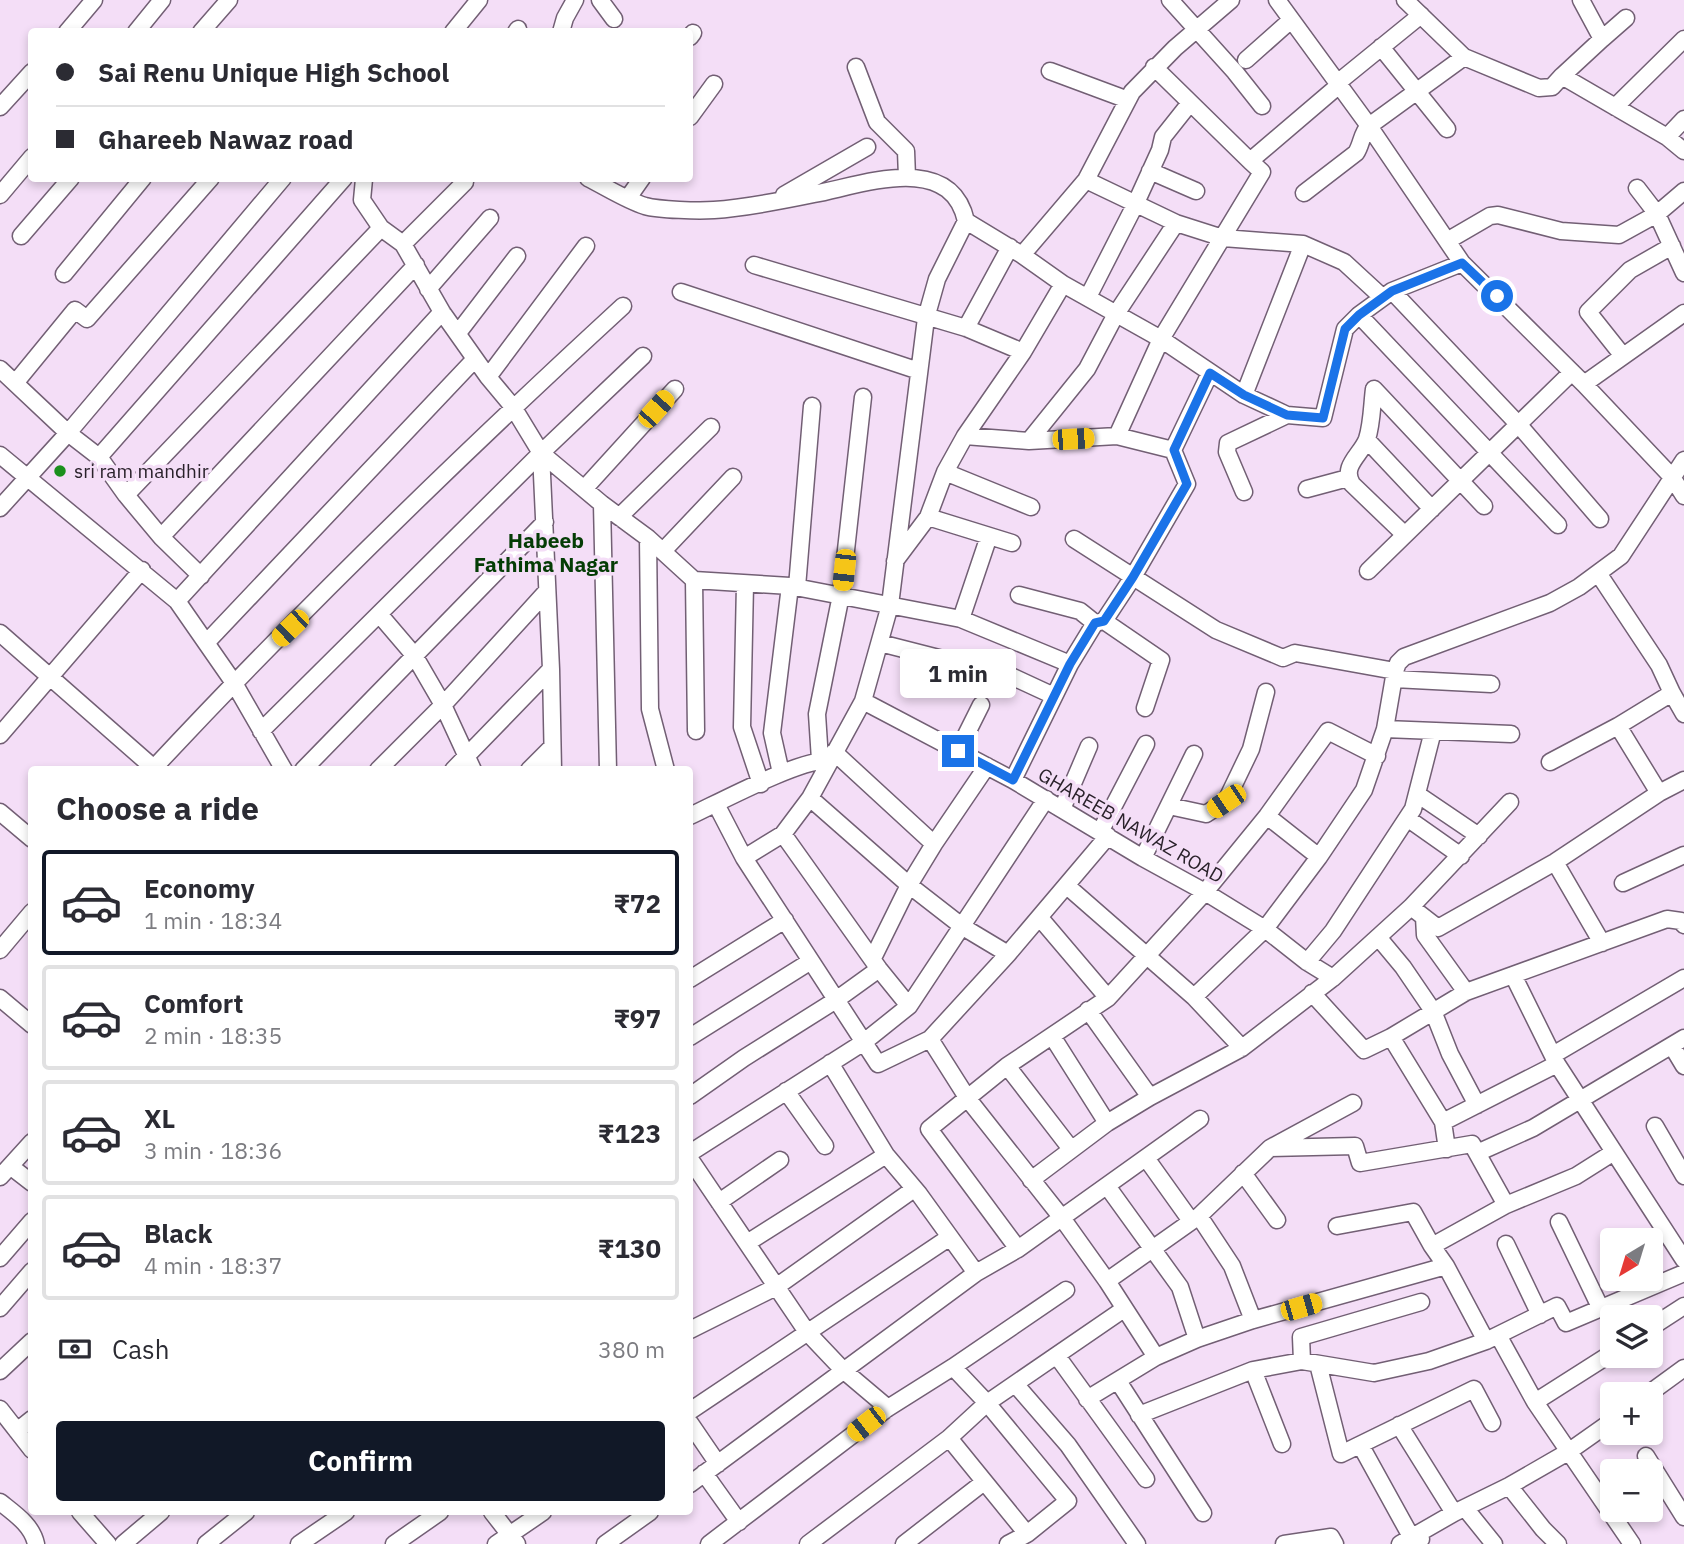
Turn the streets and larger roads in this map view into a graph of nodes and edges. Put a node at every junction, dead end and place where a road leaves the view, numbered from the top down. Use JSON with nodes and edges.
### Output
{"nodes":[{"id":1,"x":94,"y":0,"type":"edge"},
{"id":2,"x":162,"y":0,"type":"edge"},
{"id":3,"x":229,"y":0,"type":"edge"},
{"id":4,"x":479,"y":0,"type":"edge"},
{"id":5,"x":575,"y":0,"type":"edge"},
{"id":6,"x":600,"y":0,"type":"edge"},
{"id":7,"x":1170,"y":0,"type":"edge"},
{"id":8,"x":1231,"y":0,"type":"edge"},
{"id":9,"x":1277,"y":0,"type":"edge"},
{"id":10,"x":1405,"y":0,"type":"edge"},
{"id":11,"x":1581,"y":0,"type":"edge"},
{"id":12,"x":1421,"y":15,"type":"junction"},
{"id":13,"x":1626,"y":18,"type":"dead end"},
{"id":14,"x":614,"y":19,"type":"dead end"},
{"id":15,"x":1291,"y":20,"type":"junction"},
{"id":16,"x":70,"y":28,"type":"edge"},
{"id":17,"x":139,"y":28,"type":"edge"},
{"id":18,"x":204,"y":28,"type":"edge"},
{"id":19,"x":456,"y":28,"type":"edge"},
{"id":20,"x":562,"y":28,"type":"edge"},
{"id":21,"x":1196,"y":29,"type":"junction"},
{"id":22,"x":1602,"y":39,"type":"junction"},
{"id":23,"x":1684,"y":39,"type":"edge"},
{"id":24,"x":1381,"y":47,"type":"junction"},
{"id":25,"x":1464,"y":57,"type":"junction"},
{"id":26,"x":1246,"y":60,"type":"dead end"},
{"id":27,"x":856,"y":67,"type":"dead end"},
{"id":28,"x":1154,"y":68,"type":"junction"},
{"id":29,"x":1051,"y":71,"type":"dead end"},
{"id":30,"x":28,"y":76,"type":"edge"},
{"id":31,"x":1562,"y":76,"type":"junction"},
{"id":32,"x":714,"y":85,"type":"dead end"},
{"id":33,"x":1338,"y":86,"type":"junction"},
{"id":34,"x":1418,"y":92,"type":"junction"},
{"id":35,"x":1128,"y":100,"type":"junction"},
{"id":36,"x":1191,"y":103,"type":"junction"},
{"id":37,"x":0,"y":107,"type":"edge"},
{"id":38,"x":1262,"y":107,"type":"dead end"},
{"id":39,"x":1615,"y":107,"type":"junction"},
{"id":40,"x":693,"y":110,"type":"edge"},
{"id":41,"x":1684,"y":119,"type":"edge"},
{"id":42,"x":1369,"y":126,"type":"junction"},
{"id":43,"x":1447,"y":130,"type":"dead end"},
{"id":44,"x":1667,"y":137,"type":"junction"},
{"id":45,"x":867,"y":147,"type":"dead end"},
{"id":46,"x":1684,"y":151,"type":"edge"},
{"id":47,"x":1250,"y":161,"type":"junction"},
{"id":48,"x":28,"y":162,"type":"edge"},
{"id":49,"x":1150,"y":171,"type":"junction"},
{"id":50,"x":907,"y":177,"type":"junction"},
{"id":51,"x":1086,"y":180,"type":"junction"},
{"id":52,"x":68,"y":182,"type":"edge"},
{"id":53,"x":141,"y":182,"type":"edge"},
{"id":54,"x":207,"y":182,"type":"edge"},
{"id":55,"x":280,"y":182,"type":"edge"},
{"id":56,"x":340,"y":182,"type":"edge"},
{"id":57,"x":364,"y":182,"type":"edge"},
{"id":58,"x":465,"y":182,"type":"dead end"},
{"id":59,"x":596,"y":182,"type":"edge"},
{"id":60,"x":639,"y":182,"type":"edge"},
{"id":61,"x":1637,"y":188,"type":"dead end"},
{"id":62,"x":1196,"y":191,"type":"dead end"},
{"id":63,"x":1684,"y":191,"type":"edge"},
{"id":64,"x":1304,"y":192,"type":"dead end"},
{"id":65,"x":0,"y":195,"type":"edge"},
{"id":66,"x":628,"y":198,"type":"junction"},
{"id":67,"x":776,"y":200,"type":"junction"},
{"id":68,"x":1135,"y":205,"type":"junction"},
{"id":69,"x":1657,"y":214,"type":"junction"},
{"id":70,"x":490,"y":218,"type":"dead end"},
{"id":71,"x":966,"y":221,"type":"junction"},
{"id":72,"x":1176,"y":223,"type":"junction"},
{"id":73,"x":381,"y":228,"type":"junction"},
{"id":74,"x":21,"y":236,"type":"dead end"},
{"id":75,"x":1223,"y":238,"type":"junction"},
{"id":76,"x":1447,"y":241,"type":"junction"},
{"id":77,"x":403,"y":244,"type":"junction"},
{"id":78,"x":1303,"y":244,"type":"junction"},
{"id":79,"x":586,"y":246,"type":"dead end"},
{"id":80,"x":1672,"y":246,"type":"junction"},
{"id":81,"x":1016,"y":251,"type":"junction"},
{"id":82,"x":517,"y":256,"type":"dead end"},
{"id":83,"x":1462,"y":263,"type":"junction"},
{"id":84,"x":416,"y":265,"type":"junction"},
{"id":85,"x":754,"y":265,"type":"dead end"},
{"id":86,"x":1684,"y":273,"type":"edge"},
{"id":87,"x":64,"y":274,"type":"dead end"},
{"id":88,"x":1063,"y":284,"type":"junction"},
{"id":89,"x":428,"y":289,"type":"junction"},
{"id":90,"x":681,"y":292,"type":"dead end"},
{"id":91,"x":1387,"y":294,"type":"junction"},
{"id":92,"x":1088,"y":297,"type":"junction"},
{"id":93,"x":623,"y":306,"type":"dead end"},
{"id":94,"x":442,"y":312,"type":"junction"},
{"id":95,"x":1684,"y":313,"type":"edge"},
{"id":96,"x":1116,"y":314,"type":"junction"},
{"id":97,"x":1359,"y":315,"type":"junction"},
{"id":98,"x":926,"y":318,"type":"junction"},
{"id":99,"x":966,"y":328,"type":"junction"},
{"id":100,"x":458,"y":333,"type":"junction"},
{"id":101,"x":1161,"y":339,"type":"junction"},
{"id":102,"x":1023,"y":352,"type":"junction"},
{"id":103,"x":643,"y":356,"type":"dead end"},
{"id":104,"x":1623,"y":356,"type":"junction"},
{"id":105,"x":475,"y":359,"type":"junction"},
{"id":106,"x":0,"y":369,"type":"edge"},
{"id":107,"x":919,"y":371,"type":"junction"},
{"id":108,"x":1210,"y":373,"type":"junction"},
{"id":109,"x":488,"y":377,"type":"junction"},
{"id":110,"x":1578,"y":378,"type":"junction"},
{"id":111,"x":16,"y":382,"type":"junction"},
{"id":112,"x":674,"y":389,"type":"dead end"},
{"id":113,"x":1244,"y":395,"type":"junction"},
{"id":114,"x":863,"y":397,"type":"dead end"},
{"id":115,"x":812,"y":406,"type":"dead end"},
{"id":116,"x":513,"y":407,"type":"junction"},
{"id":117,"x":1287,"y":415,"type":"junction"},
{"id":118,"x":1518,"y":424,"type":"junction"},
{"id":119,"x":711,"y":427,"type":"dead end"},
{"id":120,"x":68,"y":433,"type":"junction"},
{"id":121,"x":965,"y":436,"type":"junction"},
{"id":122,"x":1117,"y":436,"type":"junction"},
{"id":123,"x":1367,"y":440,"type":"junction"},
{"id":124,"x":1029,"y":441,"type":"junction"},
{"id":125,"x":1174,"y":450,"type":"junction"},
{"id":126,"x":1490,"y":452,"type":"junction"},
{"id":127,"x":541,"y":453,"type":"junction"},
{"id":128,"x":0,"y":455,"type":"edge"},
{"id":129,"x":99,"y":457,"type":"junction"},
{"id":130,"x":1684,"y":460,"type":"edge"},
{"id":131,"x":945,"y":472,"type":"junction"},
{"id":132,"x":733,"y":477,"type":"dead end"},
{"id":133,"x":1672,"y":477,"type":"junction"},
{"id":134,"x":1348,"y":478,"type":"junction"},
{"id":135,"x":27,"y":479,"type":"junction"},
{"id":136,"x":1460,"y":481,"type":"junction"},
{"id":137,"x":584,"y":489,"type":"junction"},
{"id":138,"x":1307,"y":489,"type":"dead end"},
{"id":139,"x":1244,"y":492,"type":"dead end"},
{"id":140,"x":126,"y":495,"type":"junction"},
{"id":141,"x":1684,"y":496,"type":"edge"},
{"id":142,"x":602,"y":504,"type":"junction"},
{"id":143,"x":1483,"y":506,"type":"dead end"},
{"id":144,"x":1031,"y":507,"type":"dead end"},
{"id":145,"x":0,"y":508,"type":"edge"},
{"id":146,"x":1432,"y":509,"type":"junction"},
{"id":147,"x":619,"y":517,"type":"junction"},
{"id":148,"x":928,"y":517,"type":"junction"},
{"id":149,"x":1600,"y":519,"type":"dead end"},
{"id":150,"x":545,"y":522,"type":"junction"},
{"id":151,"x":1558,"y":525,"type":"dead end"},
{"id":152,"x":1405,"y":535,"type":"junction"},
{"id":153,"x":989,"y":536,"type":"junction"},
{"id":154,"x":161,"y":537,"type":"junction"},
{"id":155,"x":648,"y":538,"type":"junction"},
{"id":156,"x":1074,"y":539,"type":"dead end"},
{"id":157,"x":1012,"y":543,"type":"dead end"},
{"id":158,"x":663,"y":551,"type":"junction"},
{"id":159,"x":894,"y":563,"type":"junction"},
{"id":160,"x":142,"y":570,"type":"junction"},
{"id":161,"x":1368,"y":571,"type":"dead end"},
{"id":162,"x":1598,"y":573,"type":"junction"},
{"id":163,"x":201,"y":576,"type":"junction"},
{"id":164,"x":1133,"y":577,"type":"junction"},
{"id":165,"x":694,"y":580,"type":"junction"},
{"id":166,"x":745,"y":584,"type":"junction"},
{"id":167,"x":793,"y":587,"type":"junction"},
{"id":168,"x":547,"y":591,"type":"junction"},
{"id":169,"x":841,"y":595,"type":"junction"},
{"id":170,"x":1019,"y":595,"type":"dead end"},
{"id":171,"x":177,"y":601,"type":"junction"},
{"id":172,"x":890,"y":605,"type":"junction"},
{"id":173,"x":379,"y":614,"type":"junction"},
{"id":174,"x":961,"y":619,"type":"junction"},
{"id":175,"x":1100,"y":622,"type":"junction"},
{"id":176,"x":0,"y":633,"type":"edge"},
{"id":177,"x":206,"y":643,"type":"junction"},
{"id":178,"x":880,"y":643,"type":"junction"},
{"id":179,"x":414,"y":655,"type":"junction"},
{"id":180,"x":1070,"y":664,"type":"junction"},
{"id":181,"x":551,"y":669,"type":"junction"},
{"id":182,"x":1394,"y":675,"type":"junction"},
{"id":183,"x":50,"y":678,"type":"junction"},
{"id":184,"x":234,"y":683,"type":"junction"},
{"id":185,"x":1491,"y":684,"type":"dead end"},
{"id":186,"x":1266,"y":692,"type":"dead end"},
{"id":187,"x":1672,"y":693,"type":"junction"},
{"id":188,"x":1054,"y":696,"type":"junction"},
{"id":189,"x":863,"y":701,"type":"junction"},
{"id":190,"x":443,"y":705,"type":"junction"},
{"id":191,"x":981,"y":705,"type":"dead end"},
{"id":192,"x":1145,"y":708,"type":"dead end"},
{"id":193,"x":1684,"y":714,"type":"edge"},
{"id":194,"x":1618,"y":726,"type":"junction"},
{"id":195,"x":1385,"y":729,"type":"junction"},
{"id":196,"x":261,"y":731,"type":"junction"},
{"id":197,"x":696,"y":731,"type":"dead end"},
{"id":198,"x":1433,"y":731,"type":"junction"},
{"id":199,"x":1511,"y":734,"type":"dead end"},
{"id":200,"x":0,"y":735,"type":"edge"},
{"id":201,"x":1146,"y":744,"type":"dead end"},
{"id":202,"x":1089,"y":746,"type":"dead end"},
{"id":203,"x":552,"y":747,"type":"junction"},
{"id":204,"x":958,"y":751,"type":"junction"},
{"id":205,"x":1194,"y":754,"type":"dead end"},
{"id":206,"x":1377,"y":756,"type":"junction"},
{"id":207,"x":828,"y":758,"type":"junction"},
{"id":208,"x":1550,"y":762,"type":"dead end"},
{"id":209,"x":470,"y":763,"type":"edge"},
{"id":210,"x":151,"y":766,"type":"edge"},
{"id":211,"x":157,"y":766,"type":"edge"},
{"id":212,"x":282,"y":766,"type":"edge"},
{"id":213,"x":307,"y":766,"type":"edge"},
{"id":214,"x":381,"y":766,"type":"edge"},
{"id":215,"x":533,"y":766,"type":"edge"},
{"id":216,"x":553,"y":766,"type":"edge"},
{"id":217,"x":608,"y":766,"type":"edge"},
{"id":218,"x":666,"y":766,"type":"edge"},
{"id":219,"x":987,"y":766,"type":"junction"},
{"id":220,"x":781,"y":773,"type":"junction"},
{"id":221,"x":1013,"y":780,"type":"junction"},
{"id":222,"x":1684,"y":780,"type":"edge"},
{"id":223,"x":761,"y":784,"type":"junction"},
{"id":224,"x":1658,"y":793,"type":"junction"},
{"id":225,"x":1417,"y":794,"type":"junction"},
{"id":226,"x":810,"y":798,"type":"junction"},
{"id":227,"x":1046,"y":800,"type":"junction"},
{"id":228,"x":1510,"y":802,"type":"dead end"},
{"id":229,"x":716,"y":804,"type":"junction"},
{"id":230,"x":1168,"y":806,"type":"junction"},
{"id":231,"x":1062,"y":809,"type":"junction"},
{"id":232,"x":0,"y":812,"type":"edge"},
{"id":233,"x":693,"y":814,"type":"edge"},
{"id":234,"x":1267,"y":816,"type":"junction"},
{"id":235,"x":1407,"y":818,"type":"junction"},
{"id":236,"x":783,"y":834,"type":"junction"},
{"id":237,"x":1104,"y":834,"type":"junction"},
{"id":238,"x":28,"y":836,"type":"edge"},
{"id":239,"x":1479,"y":836,"type":"junction"},
{"id":240,"x":934,"y":844,"type":"junction"},
{"id":241,"x":1684,"y":855,"type":"edge"},
{"id":242,"x":1461,"y":856,"type":"junction"},
{"id":243,"x":1319,"y":857,"type":"junction"},
{"id":244,"x":744,"y":858,"type":"junction"},
{"id":245,"x":1143,"y":858,"type":"junction"},
{"id":246,"x":1555,"y":862,"type":"junction"},
{"id":247,"x":1623,"y":883,"type":"dead end"},
{"id":248,"x":909,"y":885,"type":"junction"},
{"id":249,"x":1067,"y":886,"type":"junction"},
{"id":250,"x":1205,"y":892,"type":"junction"},
{"id":251,"x":1417,"y":912,"type":"junction"},
{"id":252,"x":28,"y":917,"type":"edge"},
{"id":253,"x":1040,"y":918,"type":"junction"},
{"id":254,"x":785,"y":920,"type":"junction"},
{"id":255,"x":1684,"y":925,"type":"edge"},
{"id":256,"x":963,"y":927,"type":"junction"},
{"id":257,"x":1265,"y":929,"type":"junction"},
{"id":258,"x":1378,"y":937,"type":"junction"},
{"id":259,"x":1601,"y":943,"type":"junction"},
{"id":260,"x":0,"y":950,"type":"edge"},
{"id":261,"x":1008,"y":954,"type":"junction"},
{"id":262,"x":1147,"y":955,"type":"junction"},
{"id":263,"x":811,"y":961,"type":"junction"},
{"id":264,"x":1307,"y":962,"type":"junction"},
{"id":265,"x":876,"y":963,"type":"junction"},
{"id":266,"x":1513,"y":975,"type":"junction"},
{"id":267,"x":693,"y":977,"type":"edge"},
{"id":268,"x":1333,"y":978,"type":"junction"},
{"id":269,"x":1684,"y":978,"type":"edge"},
{"id":270,"x":1466,"y":992,"type":"junction"},
{"id":271,"x":1312,"y":993,"type":"junction"},
{"id":272,"x":1194,"y":997,"type":"junction"},
{"id":273,"x":0,"y":998,"type":"edge"},
{"id":274,"x":1108,"y":998,"type":"junction"},
{"id":275,"x":837,"y":1000,"type":"junction"},
{"id":276,"x":909,"y":1006,"type":"junction"},
{"id":277,"x":1088,"y":1010,"type":"junction"},
{"id":278,"x":1433,"y":1011,"type":"junction"},
{"id":279,"x":28,"y":1022,"type":"edge"},
{"id":280,"x":693,"y":1035,"type":"edge"},
{"id":281,"x":1052,"y":1035,"type":"junction"},
{"id":282,"x":1391,"y":1037,"type":"junction"},
{"id":283,"x":930,"y":1039,"type":"junction"},
{"id":284,"x":864,"y":1042,"type":"junction"},
{"id":285,"x":1678,"y":1042,"type":"edge"},
{"id":286,"x":1242,"y":1048,"type":"junction"},
{"id":287,"x":1555,"y":1059,"type":"junction"},
{"id":288,"x":830,"y":1063,"type":"junction"},
{"id":289,"x":1007,"y":1066,"type":"junction"},
{"id":290,"x":1684,"y":1066,"type":"edge"},
{"id":291,"x":786,"y":1091,"type":"junction"},
{"id":292,"x":693,"y":1094,"type":"edge"},
{"id":293,"x":1150,"y":1097,"type":"junction"},
{"id":294,"x":968,"y":1099,"type":"junction"},
{"id":295,"x":1580,"y":1100,"type":"junction"},
{"id":296,"x":1353,"y":1103,"type":"dead end"},
{"id":297,"x":1477,"y":1105,"type":"junction"},
{"id":298,"x":1200,"y":1119,"type":"dead end"},
{"id":299,"x":1443,"y":1122,"type":"junction"},
{"id":300,"x":1107,"y":1123,"type":"junction"},
{"id":301,"x":1656,"y":1126,"type":"dead end"},
{"id":302,"x":28,"y":1146,"type":"edge"},
{"id":303,"x":825,"y":1146,"type":"dead end"},
{"id":304,"x":1270,"y":1148,"type":"junction"},
{"id":305,"x":1071,"y":1149,"type":"junction"},
{"id":306,"x":1447,"y":1149,"type":"junction"},
{"id":307,"x":693,"y":1151,"type":"edge"},
{"id":308,"x":1614,"y":1152,"type":"junction"},
{"id":309,"x":1477,"y":1153,"type":"junction"},
{"id":310,"x":886,"y":1155,"type":"junction"},
{"id":311,"x":1146,"y":1158,"type":"junction"},
{"id":312,"x":780,"y":1160,"type":"dead end"},
{"id":313,"x":693,"y":1163,"type":"edge"},
{"id":314,"x":3,"y":1172,"type":"edge"},
{"id":315,"x":1243,"y":1174,"type":"junction"},
{"id":316,"x":1684,"y":1176,"type":"edge"},
{"id":317,"x":1031,"y":1180,"type":"junction"},
{"id":318,"x":28,"y":1181,"type":"edge"},
{"id":319,"x":1107,"y":1186,"type":"junction"},
{"id":320,"x":915,"y":1189,"type":"junction"},
{"id":321,"x":719,"y":1202,"type":"junction"},
{"id":322,"x":1506,"y":1205,"type":"junction"},
{"id":323,"x":1062,"y":1218,"type":"junction"},
{"id":324,"x":1195,"y":1219,"type":"junction"},
{"id":325,"x":1277,"y":1220,"type":"dead end"},
{"id":326,"x":1559,"y":1222,"type":"dead end"},
{"id":327,"x":28,"y":1226,"type":"edge"},
{"id":328,"x":1337,"y":1226,"type":"dead end"},
{"id":329,"x":950,"y":1237,"type":"junction"},
{"id":330,"x":747,"y":1243,"type":"junction"},
{"id":331,"x":1506,"y":1244,"type":"dead end"},
{"id":332,"x":1432,"y":1246,"type":"junction"},
{"id":333,"x":1018,"y":1249,"type":"junction"},
{"id":334,"x":1152,"y":1249,"type":"junction"},
{"id":335,"x":0,"y":1258,"type":"edge"},
{"id":336,"x":1684,"y":1260,"type":"edge"},
{"id":337,"x":1446,"y":1266,"type":"junction"},
{"id":338,"x":976,"y":1273,"type":"junction"},
{"id":339,"x":1684,"y":1273,"type":"edge"},
{"id":340,"x":28,"y":1276,"type":"edge"},
{"id":341,"x":1107,"y":1281,"type":"junction"},
{"id":342,"x":776,"y":1287,"type":"junction"},
{"id":343,"x":1066,"y":1290,"type":"dead end"},
{"id":344,"x":1421,"y":1302,"type":"dead end"},
{"id":345,"x":1605,"y":1305,"type":"edge"},
{"id":346,"x":1684,"y":1306,"type":"edge"},
{"id":347,"x":0,"y":1307,"type":"edge"},
{"id":348,"x":1600,"y":1307,"type":"joint"},
{"id":349,"x":1125,"y":1309,"type":"junction"},
{"id":350,"x":1540,"y":1315,"type":"junction"},
{"id":351,"x":1253,"y":1320,"type":"junction"},
{"id":352,"x":1663,"y":1320,"type":"edge"},
{"id":353,"x":693,"y":1328,"type":"edge"},
{"id":354,"x":807,"y":1332,"type":"junction"},
{"id":355,"x":1492,"y":1338,"type":"junction"},
{"id":356,"x":1197,"y":1339,"type":"junction"},
{"id":357,"x":28,"y":1345,"type":"edge"},
{"id":358,"x":1056,"y":1356,"type":"junction"},
{"id":359,"x":1156,"y":1357,"type":"junction"},
{"id":360,"x":1600,"y":1361,"type":"edge"},
{"id":361,"x":1310,"y":1363,"type":"junction"},
{"id":362,"x":953,"y":1367,"type":"junction"},
{"id":363,"x":1684,"y":1368,"type":"edge"},
{"id":364,"x":843,"y":1370,"type":"junction"},
{"id":365,"x":1253,"y":1370,"type":"junction"},
{"id":366,"x":0,"y":1371,"type":"edge"},
{"id":367,"x":1118,"y":1381,"type":"junction"},
{"id":368,"x":1663,"y":1383,"type":"edge"},
{"id":369,"x":1016,"y":1385,"type":"junction"},
{"id":370,"x":1087,"y":1399,"type":"junction"},
{"id":371,"x":1535,"y":1402,"type":"junction"},
{"id":372,"x":987,"y":1403,"type":"junction"},
{"id":373,"x":888,"y":1408,"type":"junction"},
{"id":374,"x":0,"y":1409,"type":"edge"},
{"id":375,"x":693,"y":1409,"type":"edge"},
{"id":376,"x":1139,"y":1415,"type":"junction"},
{"id":377,"x":28,"y":1422,"type":"edge"},
{"id":378,"x":1492,"y":1423,"type":"dead end"},
{"id":379,"x":1399,"y":1425,"type":"junction"},
{"id":380,"x":1600,"y":1429,"type":"edge"},
{"id":381,"x":693,"y":1430,"type":"edge"},
{"id":382,"x":18,"y":1431,"type":"junction"},
{"id":383,"x":948,"y":1438,"type":"junction"},
{"id":384,"x":1282,"y":1444,"type":"dead end"},
{"id":385,"x":28,"y":1445,"type":"edge"},
{"id":386,"x":1361,"y":1446,"type":"junction"},
{"id":387,"x":1568,"y":1452,"type":"junction"},
{"id":388,"x":1646,"y":1456,"type":"dead end"},
{"id":389,"x":711,"y":1469,"type":"junction"},
{"id":390,"x":1146,"y":1479,"type":"dead end"},
{"id":391,"x":693,"y":1482,"type":"edge"},
{"id":392,"x":984,"y":1482,"type":"junction"},
{"id":393,"x":1509,"y":1486,"type":"junction"},
{"id":394,"x":0,"y":1502,"type":"edge"},
{"id":395,"x":1459,"y":1511,"type":"junction"},
{"id":396,"x":1203,"y":1513,"type":"dead end"},
{"id":397,"x":84,"y":1515,"type":"edge"},
{"id":398,"x":157,"y":1515,"type":"edge"},
{"id":399,"x":242,"y":1515,"type":"edge"},
{"id":400,"x":342,"y":1515,"type":"edge"},
{"id":401,"x":436,"y":1515,"type":"edge"},
{"id":402,"x":494,"y":1515,"type":"edge"},
{"id":403,"x":539,"y":1515,"type":"edge"},
{"id":404,"x":646,"y":1515,"type":"edge"},
{"id":405,"x":1684,"y":1517,"type":"edge"},
{"id":406,"x":739,"y":1522,"type":"junction"},
{"id":407,"x":1027,"y":1534,"type":"junction"},
{"id":408,"x":1422,"y":1540,"type":"edge"},
{"id":409,"x":508,"y":1541,"type":"edge"},
{"id":410,"x":914,"y":1541,"type":"edge"},
{"id":411,"x":36,"y":1544,"type":"edge"},
{"id":412,"x":108,"y":1544,"type":"edge"},
{"id":413,"x":123,"y":1544,"type":"edge"},
{"id":414,"x":206,"y":1544,"type":"edge"},
{"id":415,"x":299,"y":1544,"type":"edge"},
{"id":416,"x":394,"y":1544,"type":"edge"},
{"id":417,"x":605,"y":1544,"type":"edge"},
{"id":418,"x":709,"y":1544,"type":"edge"},
{"id":419,"x":808,"y":1544,"type":"edge"},
{"id":420,"x":1008,"y":1544,"type":"edge"},
{"id":421,"x":1137,"y":1544,"type":"edge"},
{"id":422,"x":1284,"y":1544,"type":"edge"},
{"id":423,"x":1335,"y":1544,"type":"edge"},
{"id":424,"x":1400,"y":1544,"type":"edge"},
{"id":425,"x":1494,"y":1544,"type":"edge"},
{"id":426,"x":1558,"y":1544,"type":"edge"},
{"id":427,"x":1632,"y":1544,"type":"edge"}],
"edges":[{"from":1,"to":16,"type":"street"},
{"from":2,"to":17,"type":"street"},
{"from":3,"to":18,"type":"street"},
{"from":4,"to":19,"type":"street"},
{"from":5,"to":20,"type":"street"},
{"from":6,"to":14,"type":"street"},
{"from":7,"to":21,"type":"street"},
{"from":8,"to":21,"type":"street"},
{"from":9,"to":15,"type":"street"},
{"from":10,"to":12,"type":"street"},
{"from":11,"to":22,"type":"street"},
{"from":12,"to":24,"type":"street"},
{"from":12,"to":25,"type":"street"},
{"from":13,"to":22,"type":"street"},
{"from":15,"to":26,"type":"street"},
{"from":15,"to":33,"type":"street"},
{"from":21,"to":28,"type":"street"},
{"from":21,"to":38,"type":"street"},
{"from":22,"to":31,"type":"street"},
{"from":23,"to":39,"type":"street"},
{"from":24,"to":33,"type":"street"},
{"from":24,"to":34,"type":"street"},
{"from":25,"to":31,"type":"street"},
{"from":25,"to":34,"type":"street"},
{"from":27,"to":50,"type":"street"},
{"from":28,"to":35,"type":"street"},
{"from":28,"to":36,"type":"street"},
{"from":29,"to":35,"type":"street"},
{"from":30,"to":37,"type":"street"},
{"from":31,"to":39,"type":"street"},
{"from":32,"to":40,"type":"street"},
{"from":33,"to":42,"type":"street"},
{"from":33,"to":47,"type":"street"},
{"from":34,"to":42,"type":"street"},
{"from":34,"to":43,"type":"street"},
{"from":35,"to":51,"type":"street"},
{"from":36,"to":47,"type":"street"},
{"from":36,"to":49,"type":"street"},
{"from":39,"to":44,"type":"street"},
{"from":41,"to":44,"type":"street"},
{"from":42,"to":64,"type":"street"},
{"from":42,"to":76,"type":"street"},
{"from":44,"to":46,"type":"street"},
{"from":45,"to":67,"type":"street"},
{"from":47,"to":75,"type":"street"},
{"from":48,"to":65,"type":"street"},
{"from":49,"to":62,"type":"street"},
{"from":49,"to":68,"type":"street"},
{"from":50,"to":67,"type":"street"},
{"from":50,"to":71,"type":"street"},
{"from":51,"to":68,"type":"street"},
{"from":51,"to":81,"type":"street"},
{"from":52,"to":74,"type":"street"},
{"from":53,"to":87,"type":"street"},
{"from":54,"to":111,"type":"street"},
{"from":55,"to":120,"type":"street"},
{"from":56,"to":129,"type":"street"},
{"from":57,"to":73,"type":"street"},
{"from":58,"to":77,"type":"street"},
{"from":59,"to":66,"type":"street"},
{"from":60,"to":66,"type":"street"},
{"from":61,"to":69,"type":"street"},
{"from":63,"to":69,"type":"street"},
{"from":66,"to":67,"type":"street"},
{"from":68,"to":72,"type":"street"},
{"from":68,"to":92,"type":"street"},
{"from":69,"to":76,"type":"street"},
{"from":69,"to":80,"type":"street"},
{"from":70,"to":89,"type":"street"},
{"from":71,"to":81,"type":"street"},
{"from":71,"to":98,"type":"street"},
{"from":72,"to":75,"type":"street"},
{"from":72,"to":96,"type":"street"},
{"from":73,"to":77,"type":"street"},
{"from":73,"to":140,"type":"street"},
{"from":75,"to":78,"type":"street"},
{"from":75,"to":101,"type":"street"},
{"from":76,"to":83,"type":"street"},
{"from":77,"to":84,"type":"street"},
{"from":78,"to":91,"type":"street"},
{"from":78,"to":113,"type":"street"},
{"from":79,"to":109,"type":"street"},
{"from":80,"to":86,"type":"street"},
{"from":80,"to":104,"type":"street"},
{"from":81,"to":88,"type":"street"},
{"from":81,"to":99,"type":"street"},
{"from":82,"to":100,"type":"street"},
{"from":83,"to":91,"type":"street"},
{"from":83,"to":110,"type":"street"},
{"from":84,"to":89,"type":"street"},
{"from":84,"to":154,"type":"street"},
{"from":85,"to":98,"type":"street"},
{"from":88,"to":92,"type":"street"},
{"from":88,"to":102,"type":"street"},
{"from":89,"to":94,"type":"street"},
{"from":90,"to":107,"type":"street"},
{"from":91,"to":97,"type":"street"},
{"from":91,"to":118,"type":"street"},
{"from":92,"to":96,"type":"street"},
{"from":93,"to":116,"type":"street"},
{"from":94,"to":100,"type":"street"},
{"from":94,"to":163,"type":"street"},
{"from":95,"to":104,"type":"street"},
{"from":96,"to":101,"type":"street"},
{"from":96,"to":124,"type":"street"},
{"from":97,"to":117,"type":"street"},
{"from":97,"to":126,"type":"street"},
{"from":98,"to":99,"type":"street"},
{"from":98,"to":107,"type":"street"},
{"from":99,"to":102,"type":"street"},
{"from":100,"to":105,"type":"street"},
{"from":101,"to":108,"type":"street"},
{"from":101,"to":122,"type":"street"},
{"from":102,"to":121,"type":"street"},
{"from":103,"to":127,"type":"street"},
{"from":104,"to":110,"type":"street"},
{"from":105,"to":109,"type":"street"},
{"from":105,"to":177,"type":"street"},
{"from":106,"to":111,"type":"street"},
{"from":107,"to":159,"type":"street"},
{"from":108,"to":113,"type":"street"},
{"from":108,"to":125,"type":"street"},
{"from":109,"to":116,"type":"street"},
{"from":110,"to":118,"type":"street"},
{"from":110,"to":133,"type":"street"},
{"from":111,"to":120,"type":"street"},
{"from":112,"to":137,"type":"street"},
{"from":113,"to":117,"type":"street"},
{"from":114,"to":169,"type":"street"},
{"from":115,"to":167,"type":"street"},
{"from":116,"to":127,"type":"street"},
{"from":116,"to":184,"type":"street"},
{"from":117,"to":139,"type":"street"},
{"from":118,"to":126,"type":"street"},
{"from":118,"to":149,"type":"street"},
{"from":119,"to":147,"type":"street"},
{"from":120,"to":129,"type":"street"},
{"from":120,"to":135,"type":"street"},
{"from":121,"to":124,"type":"street"},
{"from":121,"to":131,"type":"street"},
{"from":122,"to":124,"type":"street"},
{"from":122,"to":125,"type":"street"},
{"from":123,"to":134,"type":"street"},
{"from":123,"to":136,"type":"street"},
{"from":123,"to":146,"type":"street"},
{"from":125,"to":164,"type":"street"},
{"from":126,"to":136,"type":"street"},
{"from":126,"to":151,"type":"street"},
{"from":127,"to":137,"type":"street"},
{"from":127,"to":150,"type":"street"},
{"from":127,"to":173,"type":"street"},
{"from":128,"to":135,"type":"street"},
{"from":129,"to":140,"type":"street"},
{"from":130,"to":133,"type":"street"},
{"from":131,"to":144,"type":"street"},
{"from":131,"to":148,"type":"street"},
{"from":132,"to":158,"type":"street"},
{"from":133,"to":141,"type":"street"},
{"from":133,"to":162,"type":"street"},
{"from":134,"to":138,"type":"street"},
{"from":134,"to":152,"type":"street"},
{"from":135,"to":145,"type":"street"},
{"from":135,"to":160,"type":"street"},
{"from":136,"to":143,"type":"street"},
{"from":136,"to":146,"type":"street"},
{"from":137,"to":142,"type":"street"},
{"from":140,"to":154,"type":"street"},
{"from":142,"to":147,"type":"street"},
{"from":142,"to":217,"type":"street"},
{"from":146,"to":152,"type":"street"},
{"from":147,"to":155,"type":"street"},
{"from":148,"to":153,"type":"street"},
{"from":148,"to":159,"type":"street"},
{"from":150,"to":168,"type":"street"},
{"from":150,"to":179,"type":"street"},
{"from":152,"to":161,"type":"street"},
{"from":153,"to":157,"type":"street"},
{"from":153,"to":174,"type":"street"},
{"from":154,"to":163,"type":"street"},
{"from":155,"to":158,"type":"street"},
{"from":155,"to":218,"type":"street"},
{"from":156,"to":164,"type":"street"},
{"from":158,"to":165,"type":"street"},
{"from":159,"to":172,"type":"street"},
{"from":160,"to":171,"type":"street"},
{"from":160,"to":183,"type":"street"},
{"from":162,"to":182,"type":"street"},
{"from":162,"to":187,"type":"street"},
{"from":163,"to":171,"type":"street"},
{"from":164,"to":175,"type":"street"},
{"from":164,"to":182,"type":"street"},
{"from":165,"to":166,"type":"street"},
{"from":165,"to":197,"type":"street"},
{"from":166,"to":167,"type":"street"},
{"from":166,"to":223,"type":"street"},
{"from":167,"to":169,"type":"street"},
{"from":167,"to":220,"type":"street"},
{"from":168,"to":181,"type":"street"},
{"from":168,"to":190,"type":"street"},
{"from":169,"to":172,"type":"street"},
{"from":169,"to":207,"type":"street"},
{"from":170,"to":175,"type":"street"},
{"from":171,"to":177,"type":"street"},
{"from":172,"to":174,"type":"street"},
{"from":172,"to":178,"type":"street"},
{"from":173,"to":179,"type":"street"},
{"from":173,"to":196,"type":"street"},
{"from":174,"to":180,"type":"street"},
{"from":175,"to":180,"type":"street"},
{"from":175,"to":192,"type":"street"},
{"from":176,"to":183,"type":"street"},
{"from":177,"to":184,"type":"street"},
{"from":178,"to":188,"type":"street"},
{"from":178,"to":189,"type":"street"},
{"from":179,"to":190,"type":"street"},
{"from":179,"to":213,"type":"street"},
{"from":180,"to":188,"type":"street"},
{"from":181,"to":203,"type":"street"},
{"from":181,"to":209,"type":"street"},
{"from":182,"to":185,"type":"street"},
{"from":182,"to":195,"type":"street"},
{"from":183,"to":200,"type":"street"},
{"from":183,"to":210,"type":"street"},
{"from":184,"to":196,"type":"street"},
{"from":184,"to":211,"type":"street"},
{"from":186,"to":230,"type":"street"},
{"from":187,"to":193,"type":"street"},
{"from":187,"to":194,"type":"street"},
{"from":188,"to":221,"type":"street"},
{"from":189,"to":204,"type":"street","name":"GHAREEB NAWAZ ROAD"},
{"from":189,"to":207,"type":"street"},
{"from":190,"to":209,"type":"street"},
{"from":190,"to":214,"type":"street"},
{"from":191,"to":204,"type":"street"},
{"from":194,"to":208,"type":"street"},
{"from":194,"to":224,"type":"street"},
{"from":195,"to":198,"type":"street"},
{"from":195,"to":206,"type":"street"},
{"from":196,"to":212,"type":"street"},
{"from":198,"to":199,"type":"street"},
{"from":198,"to":225,"type":"street"},
{"from":201,"to":237,"type":"street"},
{"from":202,"to":231,"type":"street"},
{"from":203,"to":215,"type":"street"},
{"from":203,"to":216,"type":"street"},
{"from":204,"to":219,"type":"street","name":"GHAREEB NAWAZ ROAD"},
{"from":205,"to":230,"type":"street"},
{"from":206,"to":234,"type":"street"},
{"from":206,"to":243,"type":"street"},
{"from":207,"to":220,"type":"street"},
{"from":207,"to":226,"type":"street"},
{"from":207,"to":240,"type":"street"},
{"from":219,"to":221,"type":"street","name":"GHAREEB NAWAZ ROAD"},
{"from":219,"to":240,"type":"street"},
{"from":220,"to":223,"type":"street"},
{"from":221,"to":227,"type":"street","name":"GHAREEB NAWAZ ROAD"},
{"from":222,"to":224,"type":"street"},
{"from":223,"to":229,"type":"street"},
{"from":224,"to":246,"type":"street"},
{"from":225,"to":235,"type":"street"},
{"from":225,"to":239,"type":"street"},
{"from":226,"to":236,"type":"street"},
{"from":226,"to":248,"type":"street"},
{"from":227,"to":231,"type":"street","name":"GHAREEB NAWAZ ROAD"},
{"from":227,"to":256,"type":"street"},
{"from":228,"to":239,"type":"street"},
{"from":229,"to":233,"type":"street"},
{"from":229,"to":244,"type":"street"},
{"from":230,"to":245,"type":"street"},
{"from":231,"to":237,"type":"street","name":"GHAREEB NAWAZ ROAD"},
{"from":232,"to":238,"type":"street"},
{"from":234,"to":243,"type":"street"},
{"from":234,"to":250,"type":"street"},
{"from":235,"to":242,"type":"street"},
{"from":235,"to":264,"type":"street"},
{"from":236,"to":244,"type":"street"},
{"from":236,"to":265,"type":"street"},
{"from":237,"to":245,"type":"street","name":"GHAREEB NAWAZ ROAD"},
{"from":237,"to":249,"type":"street"},
{"from":239,"to":242,"type":"street"},
{"from":240,"to":248,"type":"street"},
{"from":241,"to":247,"type":"street"},
{"from":242,"to":251,"type":"street"},
{"from":243,"to":257,"type":"street"},
{"from":244,"to":254,"type":"street"},
{"from":245,"to":250,"type":"street","name":"GHAREEB NAWAZ ROAD"},
{"from":246,"to":251,"type":"street"},
{"from":246,"to":259,"type":"street"},
{"from":248,"to":256,"type":"street"},
{"from":248,"to":265,"type":"street"},
{"from":249,"to":253,"type":"street"},
{"from":249,"to":262,"type":"street"},
{"from":250,"to":257,"type":"street","name":"GHAREEB NAWAZ ROAD"},
{"from":250,"to":262,"type":"street"},
{"from":251,"to":258,"type":"street"},
{"from":251,"to":270,"type":"street"},
{"from":252,"to":260,"type":"street"},
{"from":253,"to":261,"type":"street"},
{"from":253,"to":274,"type":"street"},
{"from":254,"to":263,"type":"street"},
{"from":254,"to":267,"type":"street"},
{"from":255,"to":259,"type":"street"},
{"from":256,"to":261,"type":"street"},
{"from":256,"to":276,"type":"street"},
{"from":257,"to":264,"type":"street","name":"GHAREEB NAWAZ ROAD"},
{"from":257,"to":272,"type":"street"},
{"from":258,"to":268,"type":"street"},
{"from":258,"to":278,"type":"street"},
{"from":259,"to":266,"type":"street"},
{"from":261,"to":283,"type":"street"},
{"from":262,"to":272,"type":"street"},
{"from":262,"to":274,"type":"street"},
{"from":263,"to":275,"type":"street"},
{"from":263,"to":280,"type":"street"},
{"from":264,"to":268,"type":"street","name":"GHAREEB NAWAZ ROAD"},
{"from":265,"to":275,"type":"street"},
{"from":265,"to":276,"type":"street"},
{"from":266,"to":270,"type":"street"},
{"from":266,"to":287,"type":"street"},
{"from":268,"to":271,"type":"street"},
{"from":269,"to":287,"type":"street"},
{"from":270,"to":278,"type":"street"},
{"from":271,"to":282,"type":"street"},
{"from":271,"to":286,"type":"street"},
{"from":272,"to":286,"type":"street"},
{"from":273,"to":279,"type":"street"},
{"from":274,"to":277,"type":"street"},
{"from":275,"to":284,"type":"street"},
{"from":275,"to":292,"type":"street"},
{"from":276,"to":284,"type":"street"},
{"from":277,"to":281,"type":"street"},
{"from":277,"to":293,"type":"street"},
{"from":278,"to":282,"type":"street"},
{"from":278,"to":297,"type":"street"},
{"from":281,"to":289,"type":"street"},
{"from":281,"to":300,"type":"street"},
{"from":282,"to":299,"type":"street"},
{"from":283,"to":284,"type":"street"},
{"from":283,"to":294,"type":"street"},
{"from":284,"to":288,"type":"street"},
{"from":285,"to":290,"type":"street"},
{"from":285,"to":295,"type":"street"},
{"from":286,"to":293,"type":"street"},
{"from":287,"to":295,"type":"street"},
{"from":287,"to":297,"type":"street"},
{"from":288,"to":291,"type":"street"},
{"from":288,"to":310,"type":"street"},
{"from":289,"to":294,"type":"street"},
{"from":289,"to":305,"type":"street"},
{"from":291,"to":303,"type":"street"},
{"from":291,"to":307,"type":"street"},
{"from":293,"to":300,"type":"street"},
{"from":294,"to":317,"type":"street"},
{"from":294,"to":333,"type":"street"},
{"from":295,"to":308,"type":"street"},
{"from":295,"to":309,"type":"street"},
{"from":296,"to":304,"type":"street"},
{"from":297,"to":299,"type":"street"},
{"from":298,"to":311,"type":"street"},
{"from":299,"to":306,"type":"street"},
{"from":300,"to":305,"type":"street"},
{"from":301,"to":316,"type":"street"},
{"from":302,"to":314,"type":"street"},
{"from":304,"to":306,"type":"street"},
{"from":304,"to":315,"type":"street"},
{"from":305,"to":317,"type":"street"},
{"from":306,"to":309,"type":"street"},
{"from":308,"to":322,"type":"street"},
{"from":308,"to":336,"type":"street"},
{"from":309,"to":322,"type":"street"},
{"from":310,"to":320,"type":"street"},
{"from":310,"to":330,"type":"street"},
{"from":311,"to":319,"type":"street"},
{"from":311,"to":324,"type":"street"},
{"from":312,"to":321,"type":"street"},
{"from":313,"to":321,"type":"street"},
{"from":314,"to":318,"type":"street"},
{"from":315,"to":324,"type":"street"},
{"from":315,"to":325,"type":"street"},
{"from":317,"to":323,"type":"street"},
{"from":319,"to":323,"type":"street"},
{"from":319,"to":334,"type":"street"},
{"from":320,"to":329,"type":"street"},
{"from":320,"to":342,"type":"street"},
{"from":321,"to":330,"type":"street"},
{"from":322,"to":332,"type":"street"},
{"from":323,"to":333,"type":"street"},
{"from":323,"to":341,"type":"street"},
{"from":324,"to":334,"type":"street"},
{"from":324,"to":351,"type":"street"},
{"from":326,"to":348,"type":"street"},
{"from":327,"to":335,"type":"street"},
{"from":328,"to":332,"type":"street"},
{"from":329,"to":338,"type":"street"},
{"from":329,"to":354,"type":"street"},
{"from":330,"to":342,"type":"street"},
{"from":331,"to":350,"type":"street"},
{"from":332,"to":337,"type":"street"},
{"from":333,"to":338,"type":"street"},
{"from":334,"to":341,"type":"street"},
{"from":334,"to":356,"type":"street"},
{"from":337,"to":351,"type":"street"},
{"from":337,"to":355,"type":"street"},
{"from":338,"to":364,"type":"street"},
{"from":339,"to":345,"type":"street"},
{"from":340,"to":347,"type":"street"},
{"from":341,"to":349,"type":"street"},
{"from":342,"to":353,"type":"street"},
{"from":342,"to":354,"type":"street"},
{"from":343,"to":362,"type":"street"},
{"from":344,"to":361,"type":"street"},
{"from":346,"to":352,"type":"street"},
{"from":348,"to":350,"type":"street"},
{"from":349,"to":358,"type":"street"},
{"from":349,"to":359,"type":"street"},
{"from":350,"to":355,"type":"street"},
{"from":351,"to":356,"type":"street"},
{"from":354,"to":364,"type":"street"},
{"from":354,"to":375,"type":"street"},
{"from":355,"to":361,"type":"street"},
{"from":355,"to":371,"type":"street"},
{"from":356,"to":359,"type":"street"},
{"from":357,"to":366,"type":"street"},
{"from":358,"to":369,"type":"street"},
{"from":358,"to":370,"type":"street"},
{"from":359,"to":367,"type":"street"},
{"from":360,"to":371,"type":"street"},
{"from":361,"to":365,"type":"street"},
{"from":361,"to":386,"type":"street"},
{"from":362,"to":372,"type":"street"},
{"from":362,"to":373,"type":"street"},
{"from":363,"to":368,"type":"street"},
{"from":364,"to":373,"type":"street"},
{"from":364,"to":389,"type":"street"},
{"from":365,"to":376,"type":"street"},
{"from":365,"to":384,"type":"street"},
{"from":367,"to":370,"type":"street"},
{"from":367,"to":376,"type":"street"},
{"from":369,"to":372,"type":"street"},
{"from":369,"to":421,"type":"street"},
{"from":370,"to":390,"type":"street"},
{"from":371,"to":387,"type":"street"},
{"from":372,"to":383,"type":"street"},
{"from":372,"to":407,"type":"street"},
{"from":373,"to":406,"type":"street"},
{"from":374,"to":382,"type":"street"},
{"from":376,"to":396,"type":"street"},
{"from":377,"to":382,"type":"street"},
{"from":378,"to":379,"type":"street"},
{"from":379,"to":386,"type":"street"},
{"from":379,"to":395,"type":"street"},
{"from":380,"to":387,"type":"street"},
{"from":381,"to":389,"type":"street"},
{"from":382,"to":385,"type":"street"},
{"from":383,"to":392,"type":"street"},
{"from":383,"to":419,"type":"street"},
{"from":386,"to":408,"type":"street"},
{"from":387,"to":393,"type":"street"},
{"from":387,"to":427,"type":"street"},
{"from":388,"to":405,"type":"street"},
{"from":389,"to":391,"type":"street"},
{"from":389,"to":406,"type":"street"},
{"from":392,"to":407,"type":"street"},
{"from":392,"to":410,"type":"street"},
{"from":393,"to":395,"type":"street"},
{"from":393,"to":426,"type":"street"},
{"from":394,"to":411,"type":"street"},
{"from":395,"to":408,"type":"street"},
{"from":395,"to":425,"type":"street"},
{"from":397,"to":412,"type":"street"},
{"from":398,"to":413,"type":"street"},
{"from":399,"to":414,"type":"street"},
{"from":400,"to":415,"type":"street"},
{"from":401,"to":416,"type":"street"},
{"from":402,"to":409,"type":"street"},
{"from":403,"to":409,"type":"street"},
{"from":404,"to":417,"type":"street"},
{"from":406,"to":418,"type":"street"},
{"from":407,"to":420,"type":"street"},
{"from":408,"to":424,"type":"street"},
{"from":422,"to":423,"type":"street"}]}
